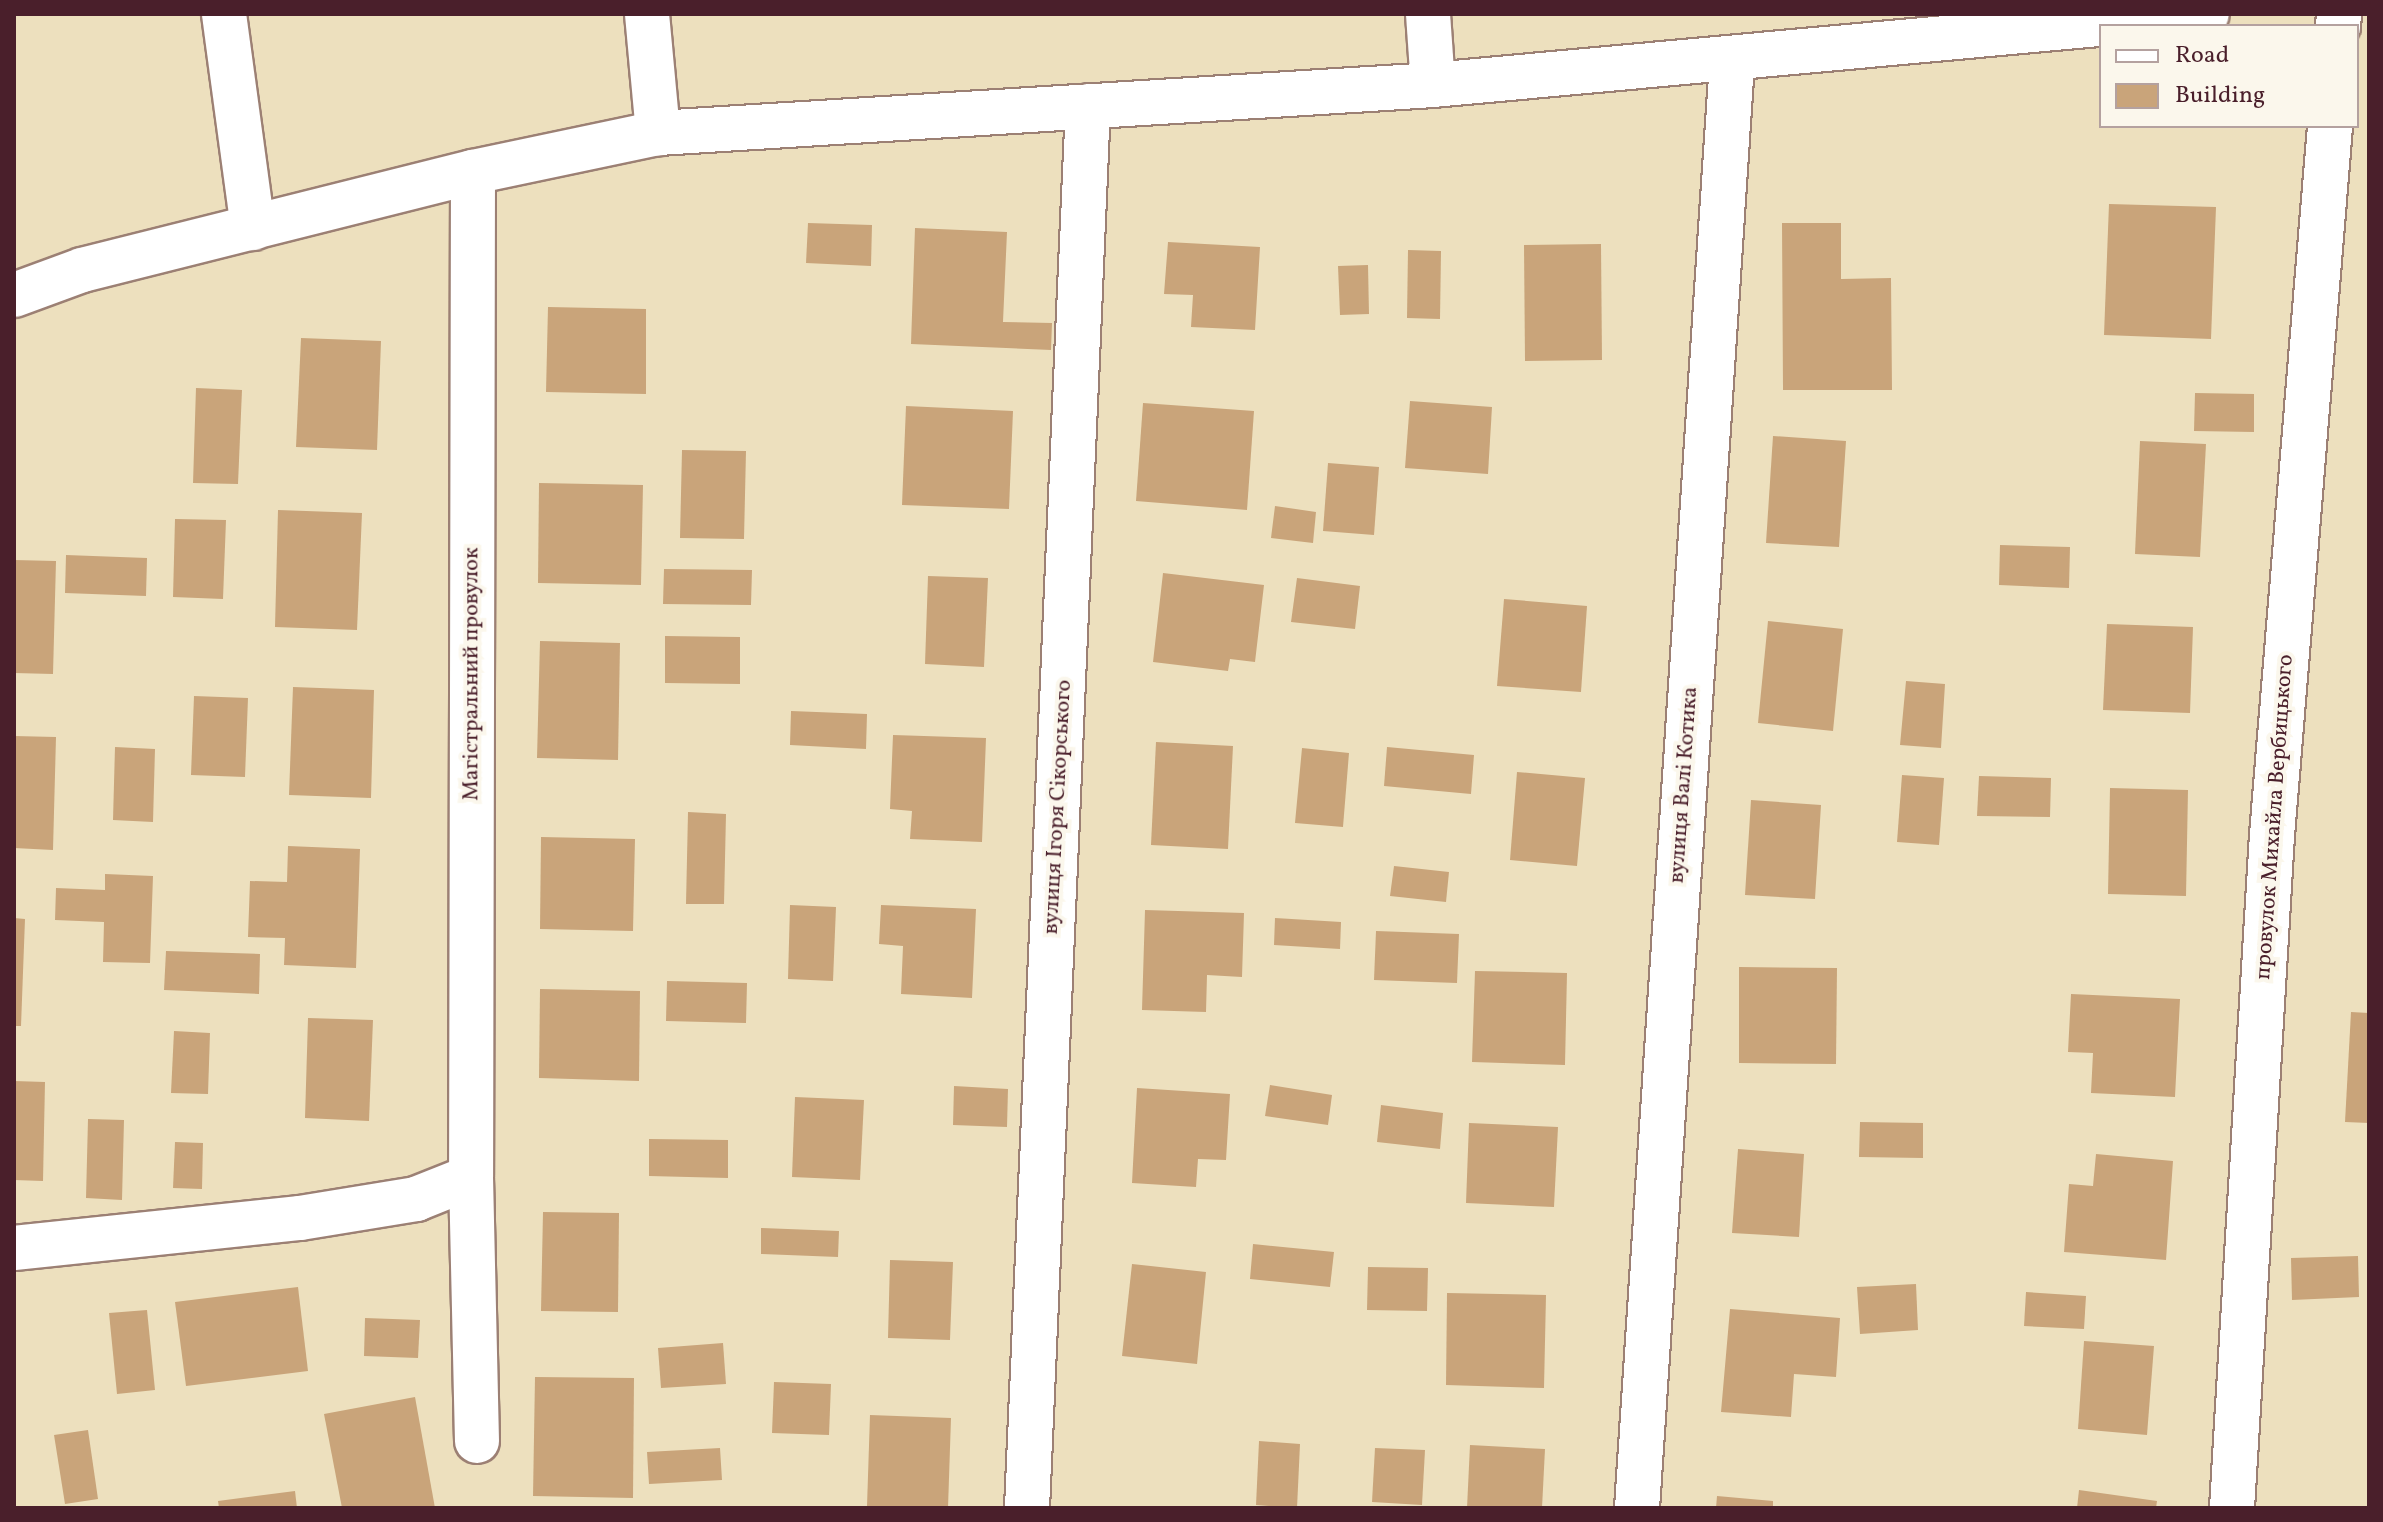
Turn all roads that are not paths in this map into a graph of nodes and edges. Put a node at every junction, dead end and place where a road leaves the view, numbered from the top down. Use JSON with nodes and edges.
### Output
{"nodes":[{"id":1,"x":224,"y":14,"type":"edge"},
{"id":2,"x":647,"y":14,"type":"edge"},
{"id":3,"x":1428,"y":14,"type":"edge"},
{"id":4,"x":2207,"y":14,"type":"edge"},
{"id":5,"x":2106,"y":24,"type":"edge"},
{"id":6,"x":2099,"y":25,"type":"edge"},
{"id":7,"x":1732,"y":61,"type":"junction"},
{"id":8,"x":1433,"y":85,"type":"junction"},
{"id":9,"x":1088,"y":106,"type":"junction"},
{"id":10,"x":2330,"y":128,"type":"edge"},
{"id":11,"x":658,"y":133,"type":"junction"},
{"id":12,"x":473,"y":172,"type":"junction"},
{"id":13,"x":253,"y":228,"type":"junction"},
{"id":14,"x":14,"y":295,"type":"edge"},
{"id":15,"x":471,"y":1177,"type":"junction"},
{"id":16,"x":14,"y":1248,"type":"edge"},
{"id":17,"x":477,"y":1441,"type":"dead end"},
{"id":18,"x":1027,"y":1508,"type":"edge"},
{"id":19,"x":1637,"y":1508,"type":"edge"},
{"id":20,"x":2232,"y":1508,"type":"edge"}],
"edges":[{"from":1,"to":13,"type":"street"},
{"from":2,"to":11,"type":"street"},
{"from":3,"to":8,"type":"street"},
{"from":4,"to":5,"type":"street"},
{"from":6,"to":7,"type":"street"},
{"from":7,"to":8,"type":"street"},
{"from":7,"to":19,"type":"street","name":"вулиця Валі Котика"},
{"from":8,"to":9,"type":"street"},
{"from":9,"to":11,"type":"street"},
{"from":9,"to":18,"type":"street","name":"вулиця Ігоря Сікорського"},
{"from":10,"to":20,"type":"street","name":"провулок Михайла Вербицького"},
{"from":11,"to":12,"type":"street"},
{"from":12,"to":13,"type":"street"},
{"from":12,"to":15,"type":"street","name":"Магістральний провулок"},
{"from":13,"to":14,"type":"street"},
{"from":15,"to":16,"type":"street"},
{"from":15,"to":17,"type":"street","name":"Магістральний провулок"}]}
